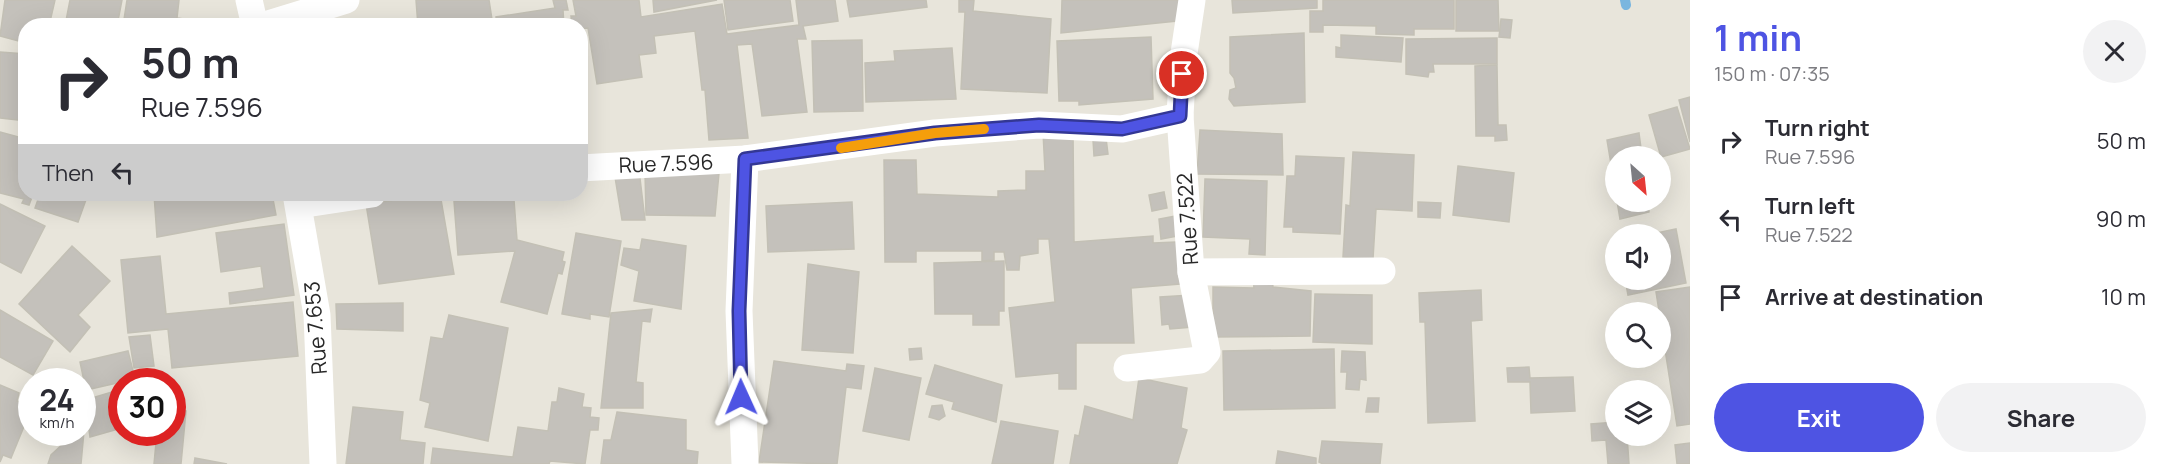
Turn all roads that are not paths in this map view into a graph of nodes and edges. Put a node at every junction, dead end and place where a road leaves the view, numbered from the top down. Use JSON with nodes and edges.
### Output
{"nodes":[{"id":1,"x":249,"y":0,"type":"edge"},
{"id":2,"x":346,"y":0,"type":"edge"},
{"id":3,"x":1192,"y":0,"type":"edge"},
{"id":4,"x":253,"y":18,"type":"edge"},
{"id":5,"x":288,"y":18,"type":"edge"},
{"id":6,"x":1180,"y":116,"type":"junction"},
{"id":7,"x":745,"y":159,"type":"junction"},
{"id":8,"x":588,"y":168,"type":"edge"},
{"id":9,"x":298,"y":201,"type":"edge"},
{"id":10,"x":1382,"y":271,"type":"dead end"},
{"id":11,"x":1191,"y":272,"type":"junction"},
{"id":12,"x":1127,"y":369,"type":"dead end"},
{"id":13,"x":322,"y":464,"type":"edge"},
{"id":14,"x":745,"y":464,"type":"edge"}],
"edges":[{"from":1,"to":4,"type":"street"},
{"from":2,"to":5,"type":"street"},
{"from":3,"to":6,"type":"street","name":"Rue 7.522"},
{"from":6,"to":7,"type":"street","name":"Rue 7.596"},
{"from":6,"to":11,"type":"street","name":"Rue 7.522"},
{"from":7,"to":8,"type":"street","name":"Rue 7.596"},
{"from":7,"to":14,"type":"street"},
{"from":9,"to":13,"type":"street","name":"Rue 7.653"},
{"from":10,"to":11,"type":"street"},
{"from":11,"to":12,"type":"street","name":"Rue 7.522"}]}
